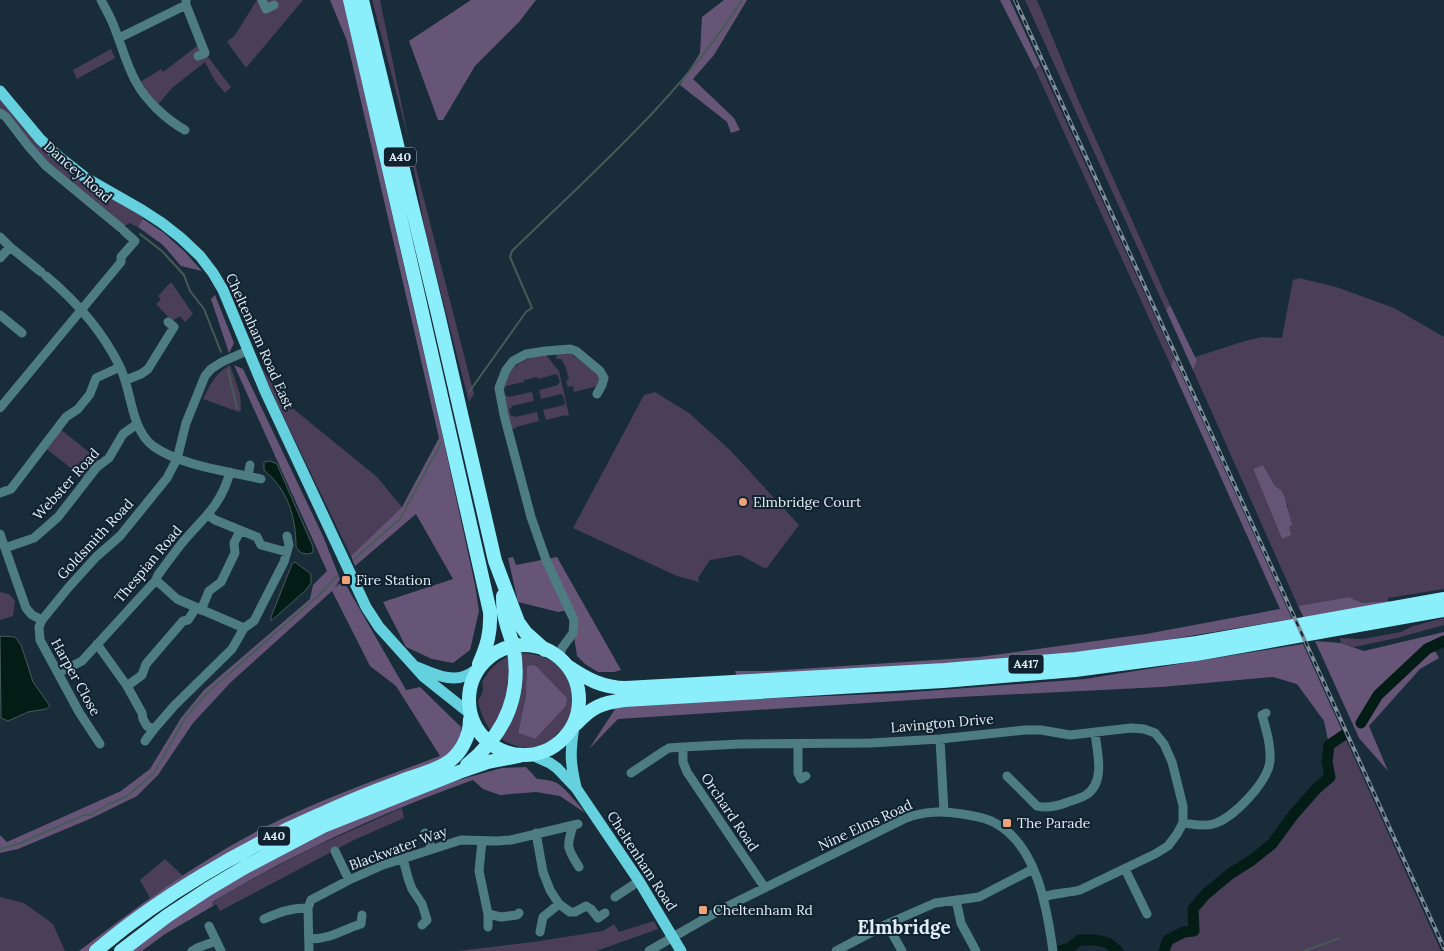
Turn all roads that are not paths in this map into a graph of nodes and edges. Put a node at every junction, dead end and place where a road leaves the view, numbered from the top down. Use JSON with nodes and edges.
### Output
{"nodes":[{"id":1,"x":101,"y":0,"type":"edge"},
{"id":2,"x":262,"y":0,"type":"edge"},
{"id":3,"x":350,"y":0,"type":"edge"},
{"id":4,"x":362,"y":0,"type":"edge"},
{"id":5,"x":186,"y":2,"type":"edge"},
{"id":6,"x":274,"y":5,"type":"dead end"},
{"id":7,"x":119,"y":38,"type":"junction"},
{"id":8,"x":198,"y":56,"type":"dead end"},
{"id":9,"x":0,"y":91,"type":"edge"},
{"id":10,"x":0,"y":113,"type":"edge"},
{"id":11,"x":186,"y":130,"type":"dead end"},
{"id":12,"x":0,"y":237,"type":"edge"},
{"id":13,"x":10,"y":247,"type":"junction"},
{"id":14,"x":0,"y":258,"type":"edge"},
{"id":15,"x":82,"y":309,"type":"junction"},
{"id":16,"x":1,"y":318,"type":"edge"},
{"id":17,"x":168,"y":322,"type":"dead end"},
{"id":18,"x":22,"y":333,"type":"dead end"},
{"id":19,"x":249,"y":350,"type":"junction"},
{"id":20,"x":120,"y":367,"type":"junction"},
{"id":21,"x":126,"y":380,"type":"junction"},
{"id":22,"x":597,"y":394,"type":"dead end"},
{"id":23,"x":0,"y":408,"type":"edge"},
{"id":24,"x":137,"y":424,"type":"junction"},
{"id":25,"x":177,"y":458,"type":"junction"},
{"id":26,"x":250,"y":465,"type":"dead end"},
{"id":27,"x":230,"y":472,"type":"junction"},
{"id":28,"x":248,"y":476,"type":"junction"},
{"id":29,"x":261,"y":479,"type":"dead end"},
{"id":30,"x":0,"y":493,"type":"edge"},
{"id":31,"x":208,"y":515,"type":"junction"},
{"id":32,"x":240,"y":531,"type":"junction"},
{"id":33,"x":0,"y":534,"type":"edge"},
{"id":34,"x":287,"y":536,"type":"dead end"},
{"id":35,"x":5,"y":548,"type":"junction"},
{"id":36,"x":287,"y":552,"type":"junction"},
{"id":37,"x":156,"y":580,"type":"junction"},
{"id":38,"x":503,"y":583,"type":"junction"},
{"id":39,"x":1444,"y":599,"type":"edge"},
{"id":40,"x":198,"y":609,"type":"junction"},
{"id":41,"x":1444,"y":610,"type":"edge"},
{"id":42,"x":42,"y":620,"type":"junction"},
{"id":43,"x":244,"y":628,"type":"junction"},
{"id":44,"x":97,"y":644,"type":"junction"},
{"id":45,"x":513,"y":646,"type":"junction"},
{"id":46,"x":546,"y":650,"type":"junction"},
{"id":47,"x":559,"y":657,"type":"junction"},
{"id":48,"x":416,"y":667,"type":"junction"},
{"id":49,"x":569,"y":667,"type":"junction"},
{"id":50,"x":477,"y":668,"type":"junction"},
{"id":51,"x":58,"y":673,"type":"junction"},
{"id":52,"x":127,"y":686,"type":"junction"},
{"id":53,"x":1262,"y":715,"type":"dead end"},
{"id":54,"x":469,"y":716,"type":"junction"},
{"id":55,"x":575,"y":725,"type":"junction"},
{"id":56,"x":154,"y":729,"type":"junction"},
{"id":57,"x":1095,"y":733,"type":"junction"},
{"id":58,"x":940,"y":739,"type":"junction"},
{"id":59,"x":145,"y":741,"type":"dead end"},
{"id":60,"x":491,"y":742,"type":"junction"},
{"id":61,"x":100,"y":744,"type":"dead end"},
{"id":62,"x":798,"y":744,"type":"junction"},
{"id":63,"x":682,"y":747,"type":"junction"},
{"id":64,"x":526,"y":755,"type":"junction"},
{"id":65,"x":459,"y":772,"type":"junction"},
{"id":66,"x":632,"y":772,"type":"dead end"},
{"id":67,"x":1007,"y":776,"type":"dead end"},
{"id":68,"x":801,"y":779,"type":"dead end"},
{"id":69,"x":1014,"y":783,"type":"junction"},
{"id":70,"x":576,"y":788,"type":"junction"},
{"id":71,"x":1007,"y":790,"type":"dead end"},
{"id":72,"x":944,"y":812,"type":"junction"},
{"id":73,"x":1183,"y":823,"type":"junction"},
{"id":74,"x":426,"y":833,"type":"dead end"},
{"id":75,"x":536,"y":833,"type":"junction"},
{"id":76,"x":482,"y":841,"type":"junction"},
{"id":77,"x":432,"y":850,"type":"junction"},
{"id":78,"x":334,"y":851,"type":"dead end"},
{"id":79,"x":402,"y":859,"type":"junction"},
{"id":80,"x":578,"y":867,"type":"dead end"},
{"id":81,"x":1033,"y":869,"type":"junction"},
{"id":82,"x":1125,"y":869,"type":"junction"},
{"id":83,"x":349,"y":880,"type":"junction"},
{"id":84,"x":639,"y":881,"type":"junction"},
{"id":85,"x":765,"y":888,"type":"junction"},
{"id":86,"x":620,"y":897,"type":"dead end"},
{"id":87,"x":1043,"y":897,"type":"junction"},
{"id":88,"x":956,"y":900,"type":"junction"},
{"id":89,"x":559,"y":904,"type":"junction"},
{"id":90,"x":308,"y":908,"type":"junction"},
{"id":91,"x":519,"y":913,"type":"dead end"},
{"id":92,"x":605,"y":913,"type":"dead end"},
{"id":93,"x":488,"y":914,"type":"junction"},
{"id":94,"x":1148,"y":914,"type":"dead end"},
{"id":95,"x":271,"y":919,"type":"dead end"},
{"id":96,"x":363,"y":922,"type":"dead end"},
{"id":97,"x":427,"y":923,"type":"dead end"},
{"id":98,"x":888,"y":924,"type":"junction"},
{"id":99,"x":209,"y":926,"type":"dead end"},
{"id":100,"x":488,"y":927,"type":"dead end"},
{"id":101,"x":540,"y":932,"type":"dead end"},
{"id":102,"x":672,"y":937,"type":"junction"},
{"id":103,"x":309,"y":939,"type":"junction"},
{"id":104,"x":216,"y":942,"type":"junction"},
{"id":105,"x":96,"y":951,"type":"edge"},
{"id":106,"x":121,"y":951,"type":"edge"},
{"id":107,"x":192,"y":951,"type":"edge"},
{"id":108,"x":221,"y":951,"type":"edge"},
{"id":109,"x":310,"y":951,"type":"edge"},
{"id":110,"x":649,"y":951,"type":"edge"},
{"id":111,"x":681,"y":951,"type":"edge"},
{"id":112,"x":836,"y":951,"type":"edge"},
{"id":113,"x":902,"y":951,"type":"edge"},
{"id":114,"x":976,"y":951,"type":"edge"},
{"id":115,"x":1053,"y":951,"type":"edge"}],
"edges":[{"from":1,"to":7,"type":"street"},
{"from":2,"to":6,"type":"street"},
{"from":3,"to":50,"type":"highway","number":"A40"},
{"from":4,"to":38,"type":"highway","number":"A40"},
{"from":5,"to":7,"type":"street"},
{"from":5,"to":8,"type":"street"},
{"from":7,"to":11,"type":"street"},
{"from":9,"to":19,"type":"main road","name":"Cheltenham Road East"},
{"from":10,"to":15,"type":"street","name":"Dancey Road"},
{"from":12,"to":13,"type":"street"},
{"from":13,"to":14,"type":"street"},
{"from":13,"to":15,"type":"street"},
{"from":15,"to":20,"type":"street"},
{"from":15,"to":23,"type":"street"},
{"from":16,"to":18,"type":"street"},
{"from":17,"to":21,"type":"street"},
{"from":19,"to":25,"type":"street","name":"Goldsmith Road"},
{"from":19,"to":48,"type":"main road","name":"Cheltenham Road East"},
{"from":20,"to":21,"type":"street"},
{"from":20,"to":30,"type":"street"},
{"from":21,"to":24,"type":"street"},
{"from":22,"to":47,"type":"street"},
{"from":24,"to":25,"type":"street"},
{"from":24,"to":35,"type":"street","name":"Webster Road"},
{"from":25,"to":27,"type":"street"},
{"from":25,"to":42,"type":"street","name":"Goldsmith Road"},
{"from":26,"to":28,"type":"street"},
{"from":27,"to":28,"type":"street"},
{"from":27,"to":31,"type":"street","name":"Thespian Road"},
{"from":28,"to":29,"type":"street"},
{"from":31,"to":32,"type":"street"},
{"from":31,"to":37,"type":"street","name":"Thespian Road"},
{"from":32,"to":36,"type":"street"},
{"from":32,"to":40,"type":"street"},
{"from":33,"to":35,"type":"street"},
{"from":34,"to":36,"type":"street"},
{"from":35,"to":42,"type":"street"},
{"from":36,"to":43,"type":"street"},
{"from":37,"to":40,"type":"street"},
{"from":37,"to":44,"type":"street","name":"Thespian Road"},
{"from":38,"to":45,"type":"highway","number":"A40"},
{"from":38,"to":46,"type":"highway","number":"A40"},
{"from":39,"to":49,"type":"highway","number":"A417"},
{"from":40,"to":43,"type":"street"},
{"from":40,"to":52,"type":"street"},
{"from":41,"to":55,"type":"highway","number":"A417"},
{"from":42,"to":51,"type":"street","name":"Harper Close"},
{"from":43,"to":56,"type":"street"},
{"from":44,"to":51,"type":"street","name":"Thespian Road"},
{"from":44,"to":52,"type":"street"},
{"from":45,"to":46,"type":"highway","number":"A40"},
{"from":45,"to":50,"type":"highway"},
{"from":45,"to":60,"type":"highway","number":"A40"},
{"from":46,"to":47,"type":"highway","number":"A40"},
{"from":47,"to":49,"type":"highway","number":"A40"},
{"from":48,"to":50,"type":"main road","name":"Cheltenham Road East"},
{"from":48,"to":54,"type":"main road","name":"Cheltenham Road East"},
{"from":49,"to":55,"type":"highway","number":"A40"},
{"from":50,"to":54,"type":"highway","number":"A40"},
{"from":51,"to":61,"type":"street","name":"Harper Close"},
{"from":52,"to":56,"type":"street"},
{"from":53,"to":73,"type":"street"},
{"from":54,"to":60,"type":"highway"},
{"from":54,"to":105,"type":"highway","number":"A40"},
{"from":55,"to":64,"type":"highway","number":"A40"},
{"from":55,"to":70,"type":"main road","name":"Cheltenham Road"},
{"from":56,"to":59,"type":"street"},
{"from":57,"to":58,"type":"street","name":"Lavington Drive"},
{"from":57,"to":69,"type":"street"},
{"from":57,"to":73,"type":"street","name":"Lavington Drive"},
{"from":58,"to":62,"type":"street","name":"Lavington Drive"},
{"from":58,"to":72,"type":"street"},
{"from":60,"to":64,"type":"highway"},
{"from":60,"to":65,"type":"highway","number":"A40"},
{"from":62,"to":63,"type":"street","name":"Lavington Drive"},
{"from":62,"to":68,"type":"street"},
{"from":63,"to":66,"type":"street","name":"Lavington Drive"},
{"from":63,"to":85,"type":"street","name":"Orchard Road"},
{"from":64,"to":65,"type":"highway","number":"A40"},
{"from":64,"to":70,"type":"main road","name":"Cheltenham Road"},
{"from":65,"to":106,"type":"highway","number":"A40"},
{"from":67,"to":69,"type":"street"},
{"from":69,"to":71,"type":"street"},
{"from":70,"to":84,"type":"main road","name":"Cheltenham Road"},
{"from":72,"to":81,"type":"street","name":"Nine Elms Road"},
{"from":72,"to":85,"type":"street","name":"Nine Elms Road"},
{"from":73,"to":82,"type":"street"},
{"from":74,"to":77,"type":"street"},
{"from":75,"to":76,"type":"street","name":"Blackwater Way"},
{"from":75,"to":80,"type":"street","name":"Blackwater Way"},
{"from":75,"to":89,"type":"street"},
{"from":76,"to":77,"type":"street","name":"Blackwater Way"},
{"from":76,"to":93,"type":"street"},
{"from":77,"to":79,"type":"street","name":"Blackwater Way"},
{"from":78,"to":83,"type":"street"},
{"from":79,"to":83,"type":"street","name":"Blackwater Way"},
{"from":79,"to":97,"type":"street"},
{"from":81,"to":87,"type":"street","name":"Nine Elms Road"},
{"from":81,"to":88,"type":"street"},
{"from":82,"to":87,"type":"street"},
{"from":82,"to":94,"type":"street"},
{"from":83,"to":90,"type":"street","name":"Blackwater Way"},
{"from":84,"to":86,"type":"street"},
{"from":84,"to":102,"type":"main road","name":"Cheltenham Road"},
{"from":85,"to":102,"type":"street","name":"Nine Elms Road"},
{"from":87,"to":115,"type":"street","name":"Nine Elms Road"},
{"from":88,"to":98,"type":"street"},
{"from":88,"to":114,"type":"street"},
{"from":89,"to":92,"type":"street"},
{"from":89,"to":101,"type":"street"},
{"from":90,"to":95,"type":"street"},
{"from":90,"to":103,"type":"street"},
{"from":91,"to":93,"type":"street"},
{"from":93,"to":100,"type":"street"},
{"from":96,"to":103,"type":"street"},
{"from":98,"to":112,"type":"street"},
{"from":98,"to":113,"type":"street"},
{"from":99,"to":104,"type":"street"},
{"from":102,"to":110,"type":"street","name":"Nine Elms Road"},
{"from":102,"to":111,"type":"main road","name":"Cheltenham Road"},
{"from":103,"to":109,"type":"street"},
{"from":104,"to":107,"type":"street"},
{"from":104,"to":108,"type":"street"}]}
